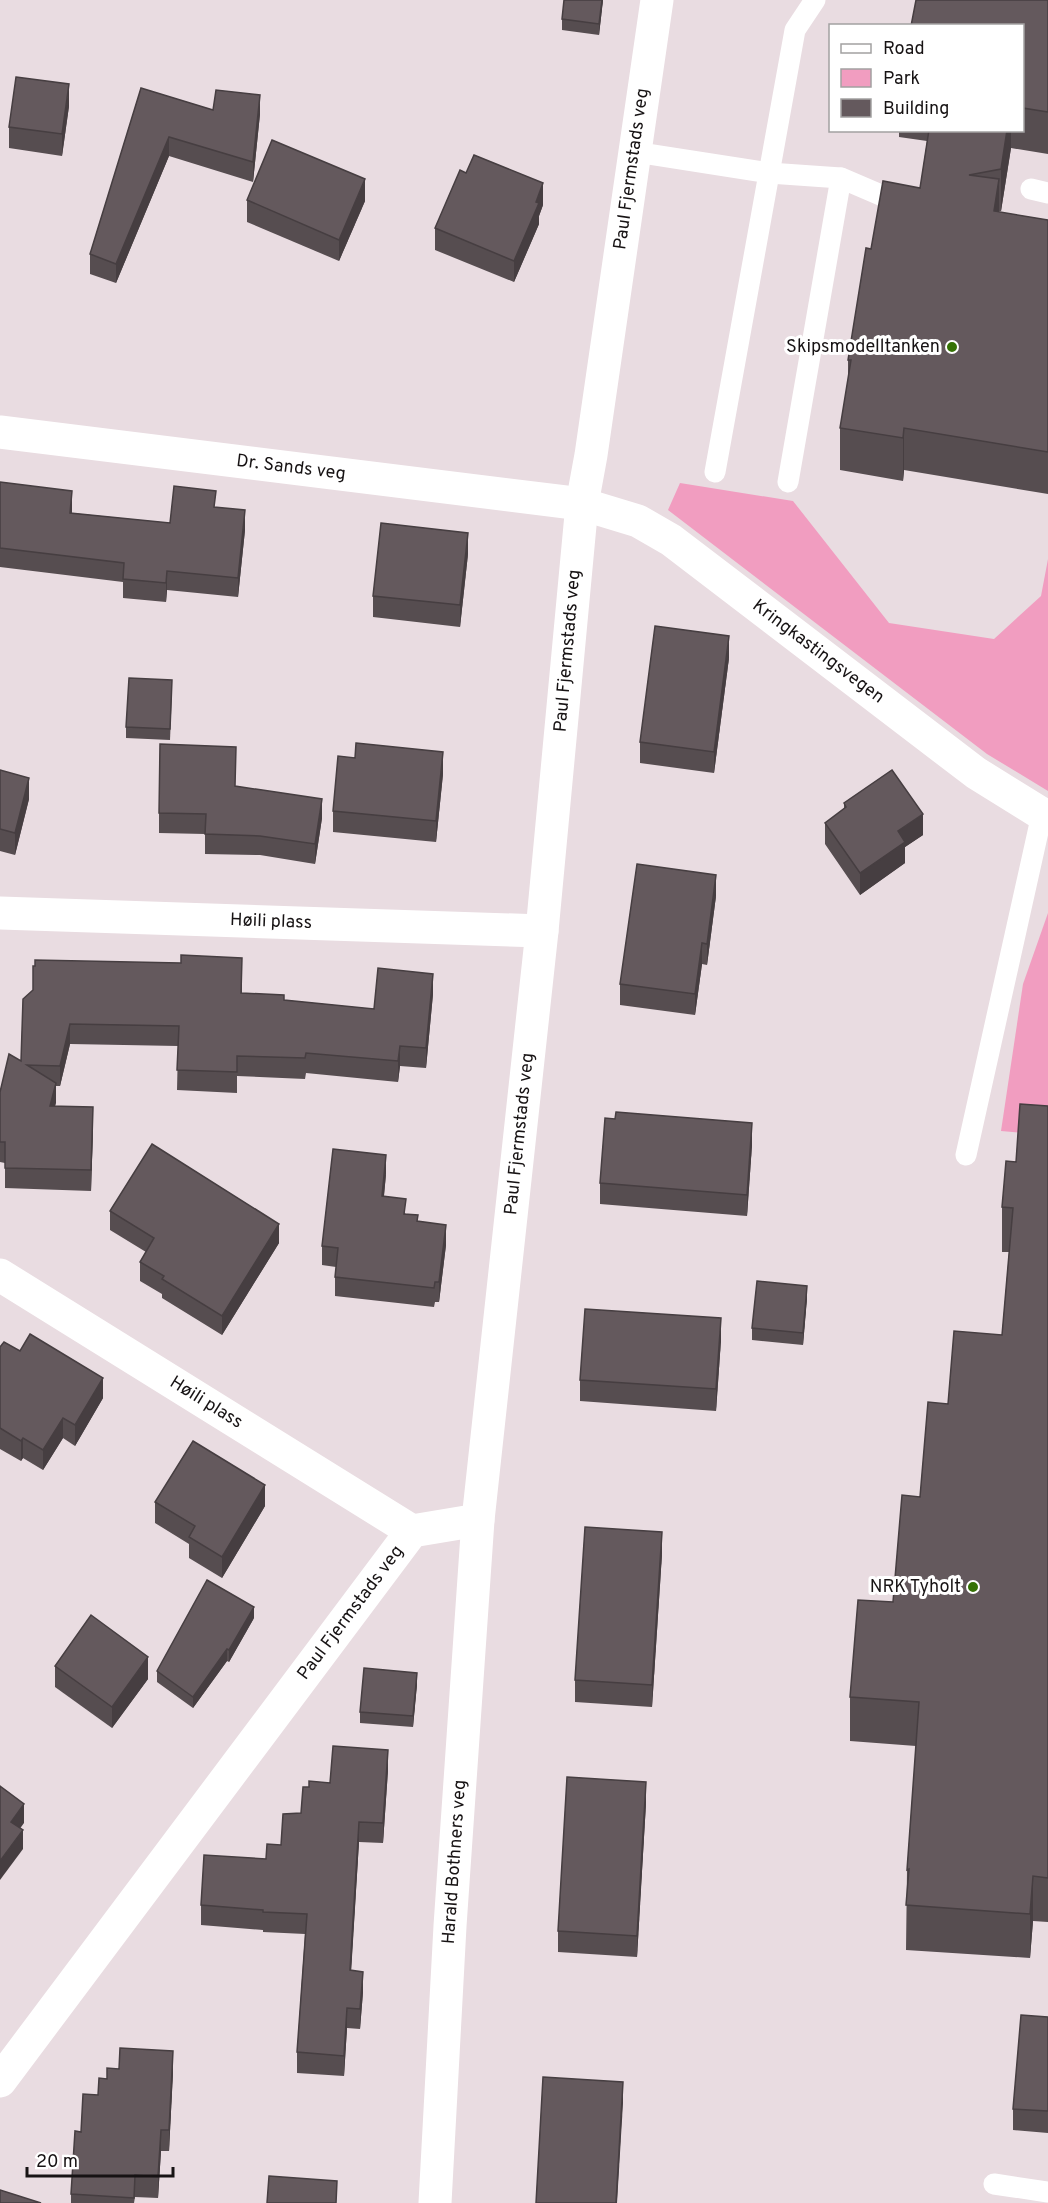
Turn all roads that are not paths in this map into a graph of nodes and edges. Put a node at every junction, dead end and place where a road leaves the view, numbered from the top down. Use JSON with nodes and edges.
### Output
{"nodes":[{"id":1,"x":657,"y":0,"type":"edge"},
{"id":2,"x":815,"y":0,"type":"edge"},
{"id":3,"x":635,"y":152,"type":"junction"},
{"id":4,"x":770,"y":173,"type":"junction"},
{"id":5,"x":841,"y":178,"type":"junction"},
{"id":6,"x":883,"y":196,"type":"edge"},
{"id":7,"x":0,"y":432,"type":"edge"},
{"id":8,"x":715,"y":472,"type":"dead end"},
{"id":9,"x":788,"y":482,"type":"dead end"},
{"id":10,"x":582,"y":504,"type":"junction"},
{"id":11,"x":1045,"y":814,"type":"edge"},
{"id":12,"x":0,"y":913,"type":"edge"},
{"id":13,"x":542,"y":931,"type":"junction"},
{"id":14,"x":966,"y":1155,"type":"dead end"},
{"id":15,"x":0,"y":1275,"type":"edge"},
{"id":16,"x":478,"y":1520,"type":"junction"},
{"id":17,"x":412,"y":1531,"type":"junction"},
{"id":18,"x":0,"y":2081,"type":"edge"},
{"id":19,"x":994,"y":2184,"type":"dead end"},
{"id":20,"x":1048,"y":2192,"type":"edge"},
{"id":21,"x":435,"y":2203,"type":"edge"}],
"edges":[{"from":1,"to":3,"type":"street","name":"Paul Fjermstads veg"},
{"from":2,"to":4,"type":"lane"},
{"from":3,"to":4,"type":"lane"},
{"from":3,"to":10,"type":"street","name":"Paul Fjermstads veg"},
{"from":4,"to":5,"type":"lane"},
{"from":4,"to":8,"type":"lane"},
{"from":5,"to":6,"type":"lane"},
{"from":5,"to":9,"type":"lane"},
{"from":7,"to":10,"type":"street","name":"Dr. Sands veg"},
{"from":10,"to":11,"type":"street","name":"Kringkastingsvegen"},
{"from":10,"to":13,"type":"street","name":"Paul Fjermstads veg"},
{"from":11,"to":14,"type":"lane"},
{"from":12,"to":13,"type":"street","name":"Høili plass"},
{"from":13,"to":16,"type":"street","name":"Paul Fjermstads veg"},
{"from":15,"to":17,"type":"street","name":"Høili plass"},
{"from":16,"to":17,"type":"street","name":"Paul Fjermstads veg"},
{"from":16,"to":21,"type":"street","name":"Harald Bothners veg"},
{"from":17,"to":18,"type":"street","name":"Paul Fjermstads veg"},
{"from":19,"to":20,"type":"lane"}]}
